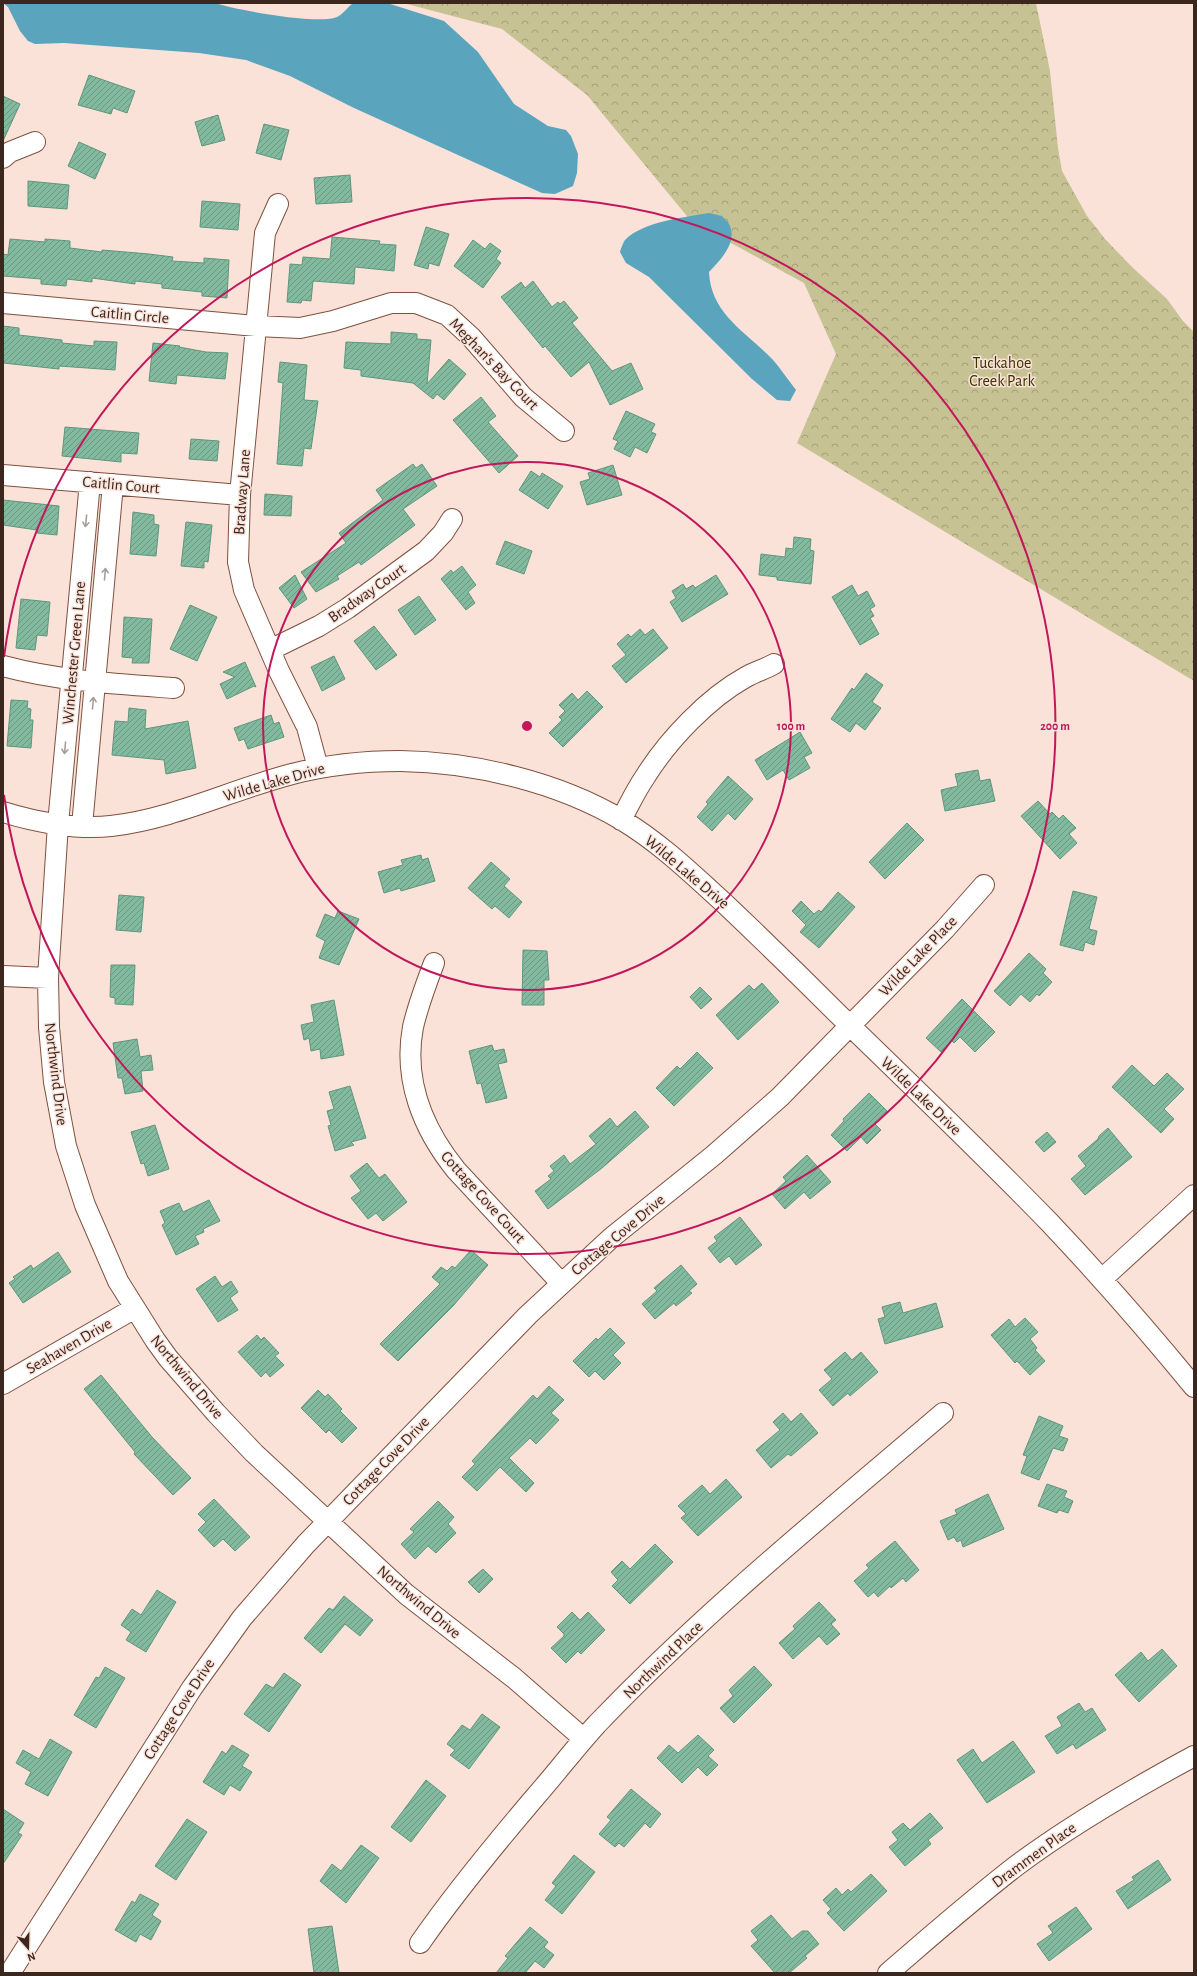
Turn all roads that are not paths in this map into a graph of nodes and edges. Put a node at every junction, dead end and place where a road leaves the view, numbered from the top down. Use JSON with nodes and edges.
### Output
{"nodes":[{"id":1,"x":35,"y":142,"type":"dead end"},
{"id":2,"x":3,"y":158,"type":"edge"},
{"id":3,"x":278,"y":204,"type":"dead end"},
{"id":4,"x":3,"y":303,"type":"edge"},
{"id":5,"x":256,"y":326,"type":"junction"},
{"id":6,"x":564,"y":432,"type":"dead end"},
{"id":7,"x":3,"y":475,"type":"edge"},
{"id":8,"x":90,"y":482,"type":"junction"},
{"id":9,"x":113,"y":484,"type":"junction"},
{"id":10,"x":240,"y":495,"type":"junction"},
{"id":11,"x":452,"y":519,"type":"dead end"},
{"id":12,"x":270,"y":650,"type":"junction"},
{"id":13,"x":774,"y":664,"type":"dead end"},
{"id":14,"x":3,"y":666,"type":"edge"},
{"id":15,"x":71,"y":680,"type":"junction"},
{"id":16,"x":95,"y":682,"type":"junction"},
{"id":17,"x":174,"y":688,"type":"dead end"},
{"id":18,"x":318,"y":768,"type":"junction"},
{"id":19,"x":3,"y":812,"type":"edge"},
{"id":20,"x":621,"y":820,"type":"junction"},
{"id":21,"x":58,"y":824,"type":"junction"},
{"id":22,"x":82,"y":826,"type":"junction"},
{"id":23,"x":984,"y":885,"type":"dead end"},
{"id":24,"x":434,"y":963,"type":"dead end"},
{"id":25,"x":3,"y":976,"type":"edge"},
{"id":26,"x":48,"y":978,"type":"junction"},
{"id":27,"x":850,"y":1026,"type":"junction"},
{"id":28,"x":1194,"y":1195,"type":"edge"},
{"id":29,"x":1102,"y":1279,"type":"junction"},
{"id":30,"x":561,"y":1283,"type":"junction"},
{"id":31,"x":135,"y":1308,"type":"junction"},
{"id":32,"x":3,"y":1384,"type":"edge"},
{"id":33,"x":1194,"y":1387,"type":"edge"},
{"id":34,"x":943,"y":1412,"type":"dead end"},
{"id":35,"x":328,"y":1522,"type":"junction"},
{"id":36,"x":584,"y":1739,"type":"junction"},
{"id":37,"x":1194,"y":1756,"type":"edge"},
{"id":38,"x":420,"y":1943,"type":"dead end"},
{"id":39,"x":10,"y":1973,"type":"edge"},
{"id":40,"x":888,"y":1973,"type":"edge"}],
"edges":[{"from":1,"to":2,"type":"street"},
{"from":3,"to":5,"type":"street","name":"Bradway Lane"},
{"from":4,"to":5,"type":"street","name":"Caitlin Circle"},
{"from":5,"to":6,"type":"street","name":"Meghan's Bay Court"},
{"from":5,"to":10,"type":"street","name":"Bradway Lane"},
{"from":7,"to":8,"type":"street","name":"Caitlin Court"},
{"from":8,"to":9,"type":"street","name":"Caitlin Court"},
{"from":8,"to":15,"type":"street","name":"Winchester Green Lane","one_way":true},
{"from":9,"to":10,"type":"street","name":"Caitlin Court"},
{"from":16,"to":9,"type":"street","name":"Winchester Green Lane","one_way":true},
{"from":10,"to":12,"type":"street","name":"Bradway Lane"},
{"from":11,"to":12,"type":"street","name":"Bradway Court"},
{"from":12,"to":18,"type":"street","name":"Bradway Lane"},
{"from":13,"to":20,"type":"street"},
{"from":14,"to":15,"type":"street"},
{"from":15,"to":16,"type":"street"},
{"from":15,"to":21,"type":"street","name":"Winchester Green Lane","one_way":true},
{"from":16,"to":17,"type":"street"},
{"from":22,"to":16,"type":"street","name":"Winchester Green Lane","one_way":true},
{"from":18,"to":20,"type":"street","name":"Wilde Lake Drive"},
{"from":18,"to":22,"type":"street","name":"Wilde Lake Drive"},
{"from":19,"to":21,"type":"street","name":"Wilde Lake Drive"},
{"from":20,"to":27,"type":"street","name":"Wilde Lake Drive"},
{"from":21,"to":22,"type":"street","name":"Wilde Lake Drive"},
{"from":21,"to":26,"type":"street","name":"Northwind Drive"},
{"from":23,"to":27,"type":"street","name":"Wilde Lake Place"},
{"from":24,"to":30,"type":"street","name":"Cottage Cove Court"},
{"from":25,"to":26,"type":"street"},
{"from":26,"to":31,"type":"street","name":"Northwind Drive"},
{"from":27,"to":29,"type":"street","name":"Wilde Lake Drive"},
{"from":27,"to":30,"type":"street","name":"Cottage Cove Drive"},
{"from":28,"to":29,"type":"street"},
{"from":29,"to":33,"type":"street","name":"Wilde Lake Drive"},
{"from":30,"to":35,"type":"street","name":"Cottage Cove Drive"},
{"from":31,"to":32,"type":"street","name":"Seahaven Drive"},
{"from":31,"to":35,"type":"street","name":"Northwind Drive"},
{"from":34,"to":36,"type":"street","name":"Northwind Place"},
{"from":35,"to":36,"type":"street","name":"Northwind Drive"},
{"from":35,"to":39,"type":"street","name":"Cottage Cove Drive"},
{"from":36,"to":38,"type":"street","name":"Northwind Place"},
{"from":37,"to":40,"type":"street","name":"Drammen Place"}]}
